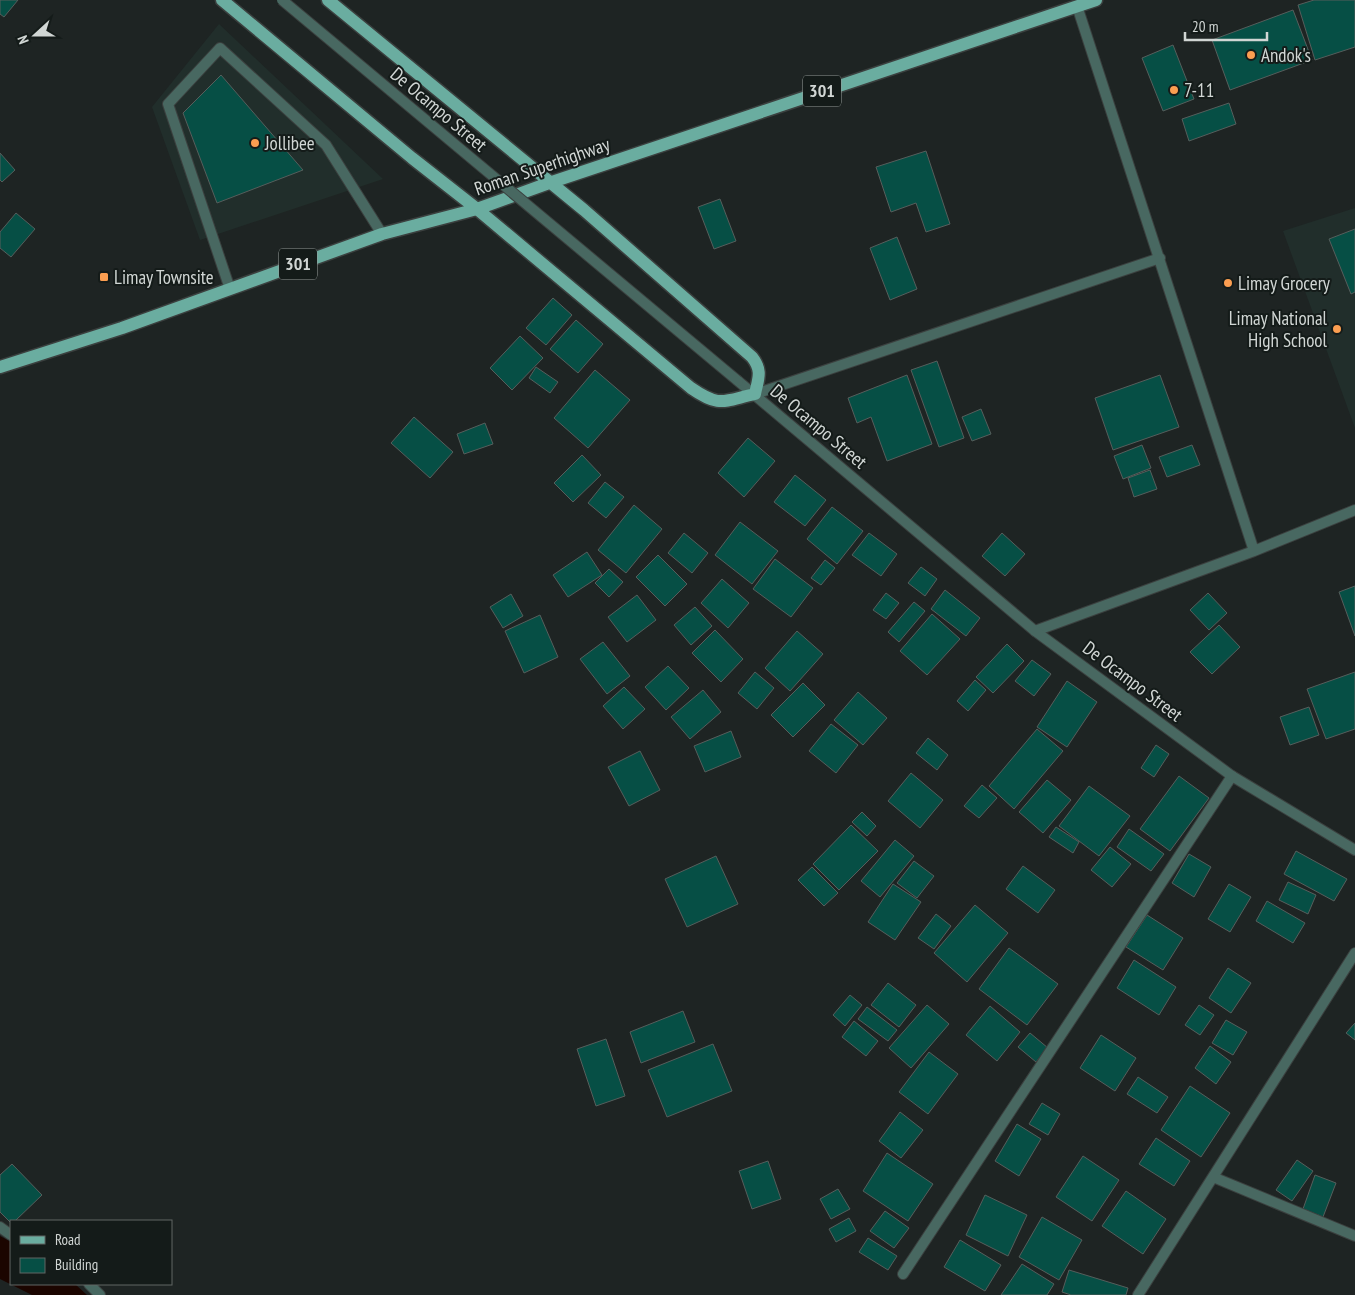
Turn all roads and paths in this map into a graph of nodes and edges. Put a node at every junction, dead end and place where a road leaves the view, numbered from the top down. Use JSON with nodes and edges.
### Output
{"nodes":[{"id":1,"x":222,"y":0,"type":"edge"},
{"id":2,"x":282,"y":0,"type":"edge"},
{"id":3,"x":328,"y":0,"type":"edge"},
{"id":4,"x":1096,"y":0,"type":"edge"},
{"id":5,"x":1077,"y":6,"type":"junction"},
{"id":6,"x":549,"y":183,"type":"junction"},
{"id":7,"x":477,"y":209,"type":"junction"},
{"id":8,"x":382,"y":234,"type":"junction"},
{"id":9,"x":1160,"y":258,"type":"junction"},
{"id":10,"x":230,"y":289,"type":"junction"},
{"id":11,"x":0,"y":367,"type":"edge"},
{"id":12,"x":755,"y":394,"type":"junction"},
{"id":13,"x":1355,"y":510,"type":"edge"},
{"id":14,"x":1254,"y":551,"type":"junction"},
{"id":15,"x":1036,"y":631,"type":"junction"},
{"id":16,"x":1232,"y":776,"type":"junction"},
{"id":17,"x":1355,"y":850,"type":"edge"},
{"id":18,"x":1355,"y":953,"type":"edge"},
{"id":19,"x":1213,"y":1177,"type":"junction"},
{"id":20,"x":1355,"y":1236,"type":"edge"},
{"id":21,"x":903,"y":1274,"type":"dead end"},
{"id":22,"x":90,"y":1285,"type":"edge"},
{"id":23,"x":100,"y":1295,"type":"edge"},
{"id":24,"x":1138,"y":1295,"type":"edge"}],
"edges":[{"from":1,"to":7,"type":"main road"},
{"from":2,"to":12,"type":"street","name":"De Ocampo Street","bridge":true},
{"from":3,"to":6,"type":"main road"},
{"from":4,"to":5,"type":"main road","name":"Roman Superhighway","number":"301"},
{"from":5,"to":6,"type":"main road","name":"Roman Superhighway","number":"301"},
{"from":5,"to":9,"type":"street"},
{"from":6,"to":7,"type":"main road","name":"Roman Superhighway","number":"301"},
{"from":6,"to":12,"type":"main road"},
{"from":7,"to":8,"type":"main road","name":"Roman Superhighway","number":"301"},
{"from":7,"to":12,"type":"main road"},
{"from":8,"to":10,"type":"main road","name":"Roman Superhighway","number":"301"},
{"from":8,"to":10,"type":"street"},
{"from":9,"to":12,"type":"street"},
{"from":9,"to":14,"type":"street"},
{"from":10,"to":11,"type":"main road","name":"Roman Superhighway","number":"301"},
{"from":12,"to":15,"type":"street","name":"De Ocampo Street"},
{"from":13,"to":14,"type":"street"},
{"from":14,"to":15,"type":"street"},
{"from":15,"to":16,"type":"street","name":"De Ocampo Street"},
{"from":16,"to":17,"type":"street","name":"De Ocampo Street"},
{"from":16,"to":21,"type":"street"},
{"from":18,"to":19,"type":"street"},
{"from":19,"to":20,"type":"street"},
{"from":19,"to":24,"type":"street"},
{"from":22,"to":23,"type":"street"}]}
